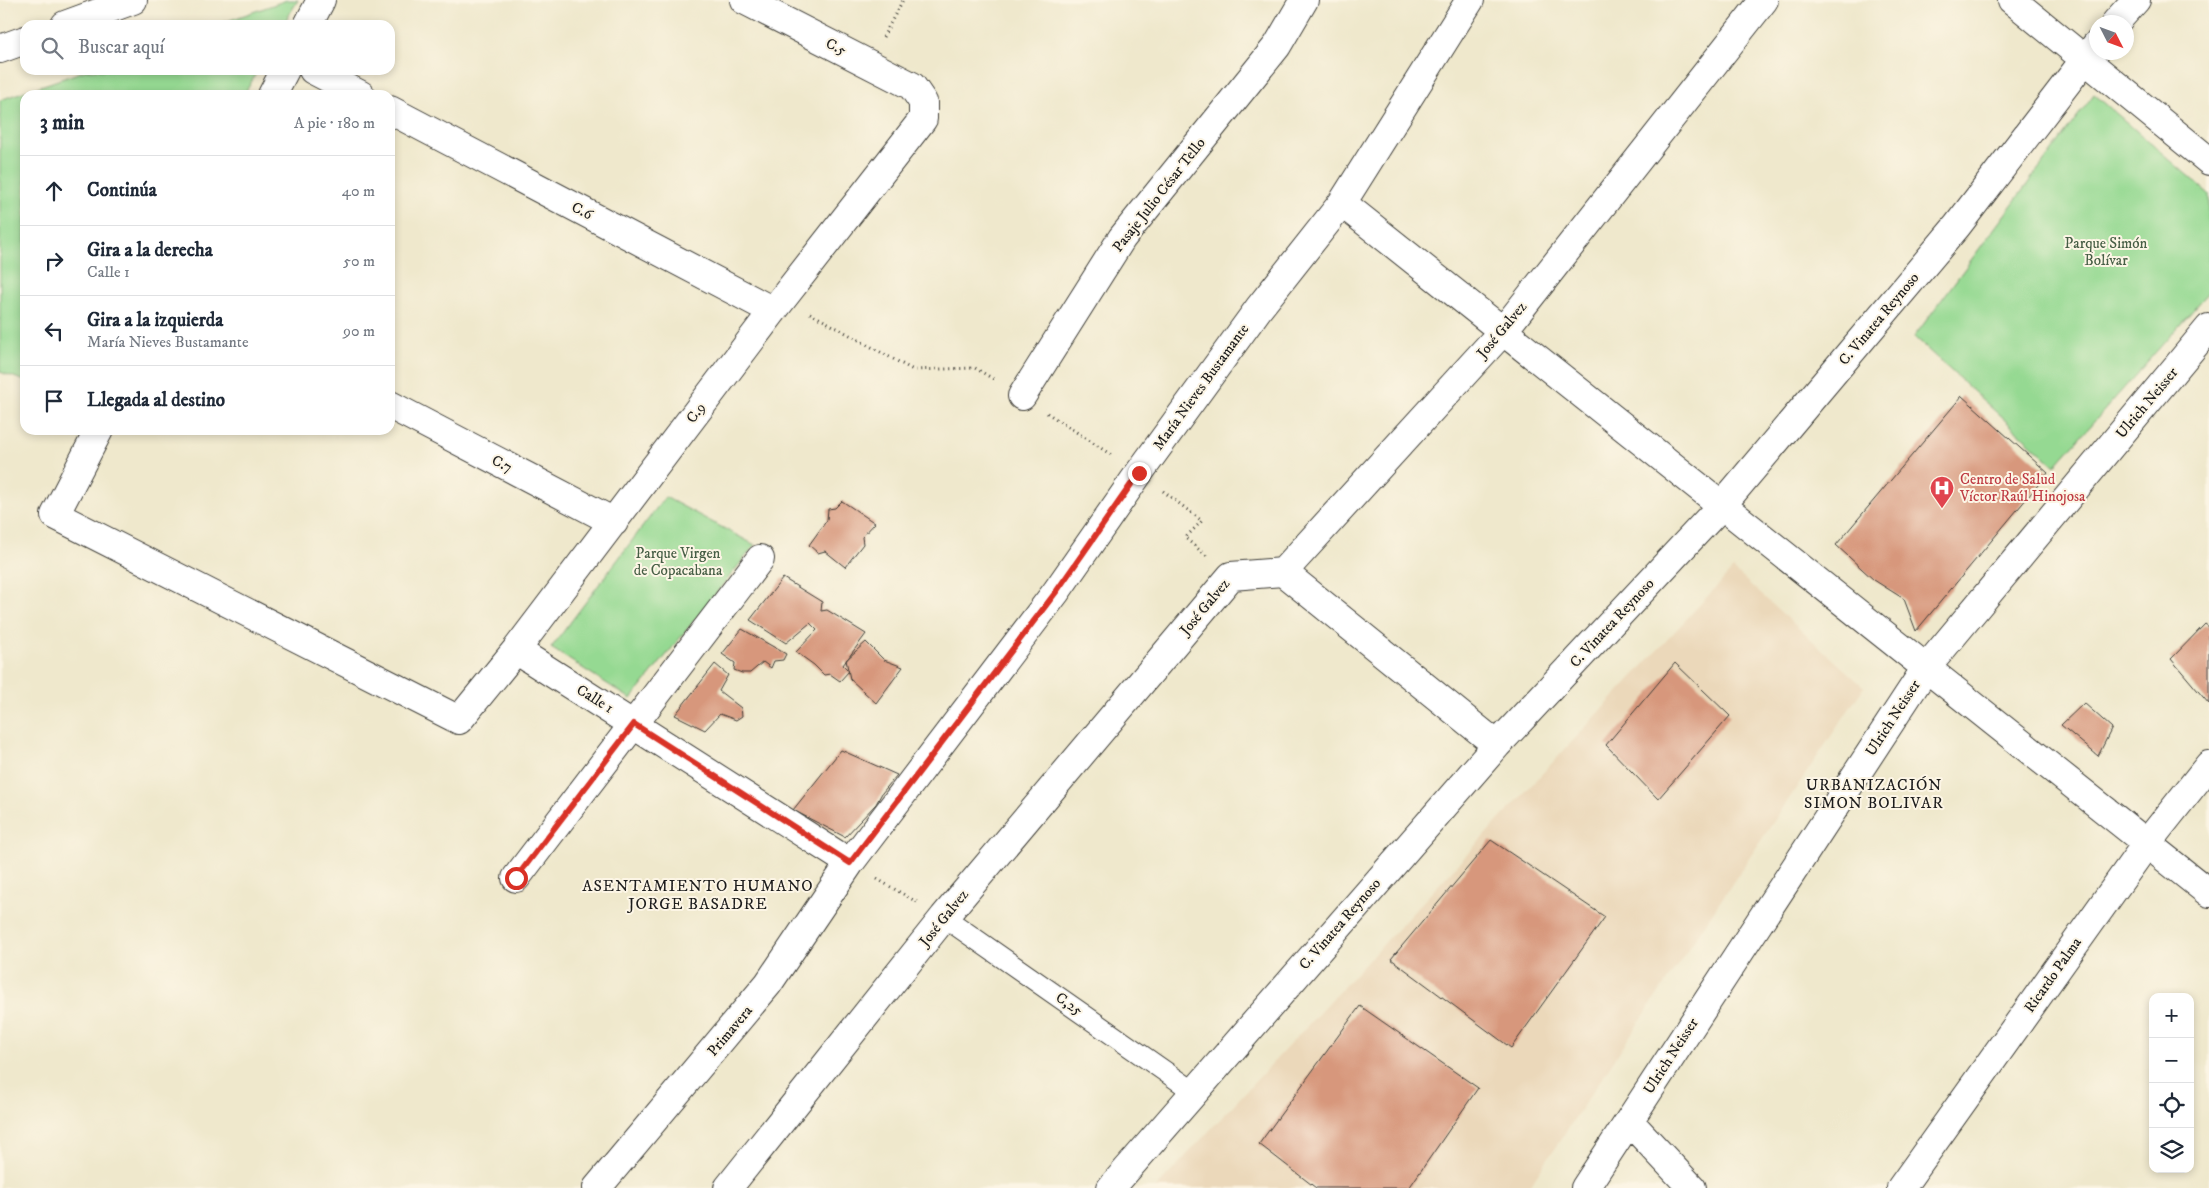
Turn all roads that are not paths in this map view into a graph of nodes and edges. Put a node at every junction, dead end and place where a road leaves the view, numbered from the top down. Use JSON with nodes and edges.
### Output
{"nodes":[{"id":1,"x":134,"y":0,"type":"edge"},
{"id":2,"x":321,"y":0,"type":"edge"},
{"id":3,"x":744,"y":0,"type":"edge"},
{"id":4,"x":1304,"y":0,"type":"edge"},
{"id":5,"x":1470,"y":0,"type":"edge"},
{"id":6,"x":1764,"y":0,"type":"edge"},
{"id":7,"x":2012,"y":0,"type":"edge"},
{"id":8,"x":2136,"y":0,"type":"edge"},
{"id":9,"x":2122,"y":15,"type":"edge"},
{"id":10,"x":79,"y":20,"type":"edge"},
{"id":11,"x":311,"y":20,"type":"edge"},
{"id":12,"x":20,"y":42,"type":"edge"},
{"id":13,"x":0,"y":49,"type":"edge"},
{"id":14,"x":2089,"y":51,"type":"edge"},
{"id":15,"x":2089,"y":53,"type":"edge"},
{"id":16,"x":2099,"y":60,"type":"edge"},
{"id":17,"x":282,"y":75,"type":"edge"},
{"id":18,"x":323,"y":75,"type":"edge"},
{"id":19,"x":275,"y":90,"type":"edge"},
{"id":20,"x":351,"y":90,"type":"edge"},
{"id":21,"x":923,"y":102,"type":"joint"},
{"id":22,"x":395,"y":113,"type":"edge"},
{"id":23,"x":2209,"y":161,"type":"edge"},
{"id":24,"x":1342,"y":203,"type":"junction"},
{"id":25,"x":778,"y":305,"type":"junction"},
{"id":26,"x":2209,"y":328,"type":"edge"},
{"id":27,"x":1503,"y":331,"type":"junction"},
{"id":28,"x":1022,"y":396,"type":"road end"},
{"id":29,"x":395,"y":409,"type":"edge"},
{"id":30,"x":96,"y":435,"type":"edge"},
{"id":31,"x":1722,"y":505,"type":"junction"},
{"id":32,"x":614,"y":522,"type":"junction"},
{"id":33,"x":760,"y":559,"type":"dead end"},
{"id":34,"x":1283,"y":572,"type":"junction"},
{"id":35,"x":516,"y":650,"type":"junction"},
{"id":36,"x":1926,"y":668,"type":"junction"},
{"id":37,"x":634,"y":724,"type":"junction"},
{"id":38,"x":1497,"y":744,"type":"junction"},
{"id":39,"x":2209,"y":765,"type":"edge"},
{"id":40,"x":2147,"y":843,"type":"junction"},
{"id":41,"x":850,"y":863,"type":"junction"},
{"id":42,"x":516,"y":878,"type":"dead end"},
{"id":43,"x":2209,"y":893,"type":"edge"},
{"id":44,"x":944,"y":917,"type":"junction"},
{"id":45,"x":1193,"y":1091,"type":"junction"},
{"id":46,"x":1629,"y":1121,"type":"junction"},
{"id":47,"x":597,"y":1188,"type":"edge"},
{"id":48,"x":728,"y":1188,"type":"edge"},
{"id":49,"x":1111,"y":1188,"type":"edge"},
{"id":50,"x":1585,"y":1188,"type":"edge"},
{"id":51,"x":1692,"y":1188,"type":"edge"},
{"id":52,"x":1902,"y":1188,"type":"edge"}],
"edges":[{"from":1,"to":10,"type":"street"},
{"from":2,"to":11,"type":"street"},
{"from":3,"to":21,"type":"street","name":"C.5"},
{"from":4,"to":28,"type":"street","name":"Pasaje Julio César Tello"},
{"from":5,"to":24,"type":"street","name":"María Nieves Bustamante"},
{"from":6,"to":27,"type":"street","name":"José Galvez"},
{"from":7,"to":14,"type":"street"},
{"from":8,"to":9,"type":"street"},
{"from":12,"to":13,"type":"street"},
{"from":15,"to":31,"type":"street","name":"C. Vinatea Reynoso"},
{"from":16,"to":23,"type":"street"},
{"from":17,"to":19,"type":"street"},
{"from":18,"to":20,"type":"street"},
{"from":21,"to":25,"type":"street","name":"C.9"},
{"from":22,"to":25,"type":"street","name":"C.6"},
{"from":24,"to":27,"type":"street"},
{"from":24,"to":41,"type":"street","name":"María Nieves Bustamante"},
{"from":25,"to":32,"type":"street","name":"C.9"},
{"from":26,"to":36,"type":"street","name":"Ulrich Neisser"},
{"from":27,"to":31,"type":"street"},
{"from":27,"to":34,"type":"street","name":"José Galvez"},
{"from":29,"to":32,"type":"street","name":"C.7"},
{"from":30,"to":35,"type":"street","name":"C.9"},
{"from":31,"to":36,"type":"street"},
{"from":31,"to":38,"type":"street","name":"C. Vinatea Reynoso"},
{"from":32,"to":35,"type":"street","name":"C.9"},
{"from":33,"to":37,"type":"street"},
{"from":34,"to":38,"type":"street"},
{"from":34,"to":44,"type":"street","name":"José Galvez"},
{"from":35,"to":37,"type":"street","name":"Calle 1"},
{"from":36,"to":40,"type":"street"},
{"from":36,"to":46,"type":"street","name":"Ulrich Neisser"},
{"from":37,"to":41,"type":"street","name":"Calle 1"},
{"from":37,"to":42,"type":"street"},
{"from":38,"to":45,"type":"street","name":"C. Vinatea Reynoso"},
{"from":39,"to":40,"type":"street","name":"Ricardo Palma"},
{"from":40,"to":43,"type":"street"},
{"from":40,"to":52,"type":"street","name":"Ricardo Palma"},
{"from":41,"to":47,"type":"street","name":"Primavera"},
{"from":44,"to":45,"type":"lane","name":"C,25"},
{"from":44,"to":48,"type":"street","name":"José Galvez"},
{"from":45,"to":49,"type":"street","name":"C. Vinatea Reynoso"},
{"from":46,"to":50,"type":"street","name":"Ulrich Neisser"},
{"from":46,"to":51,"type":"street"}]}
